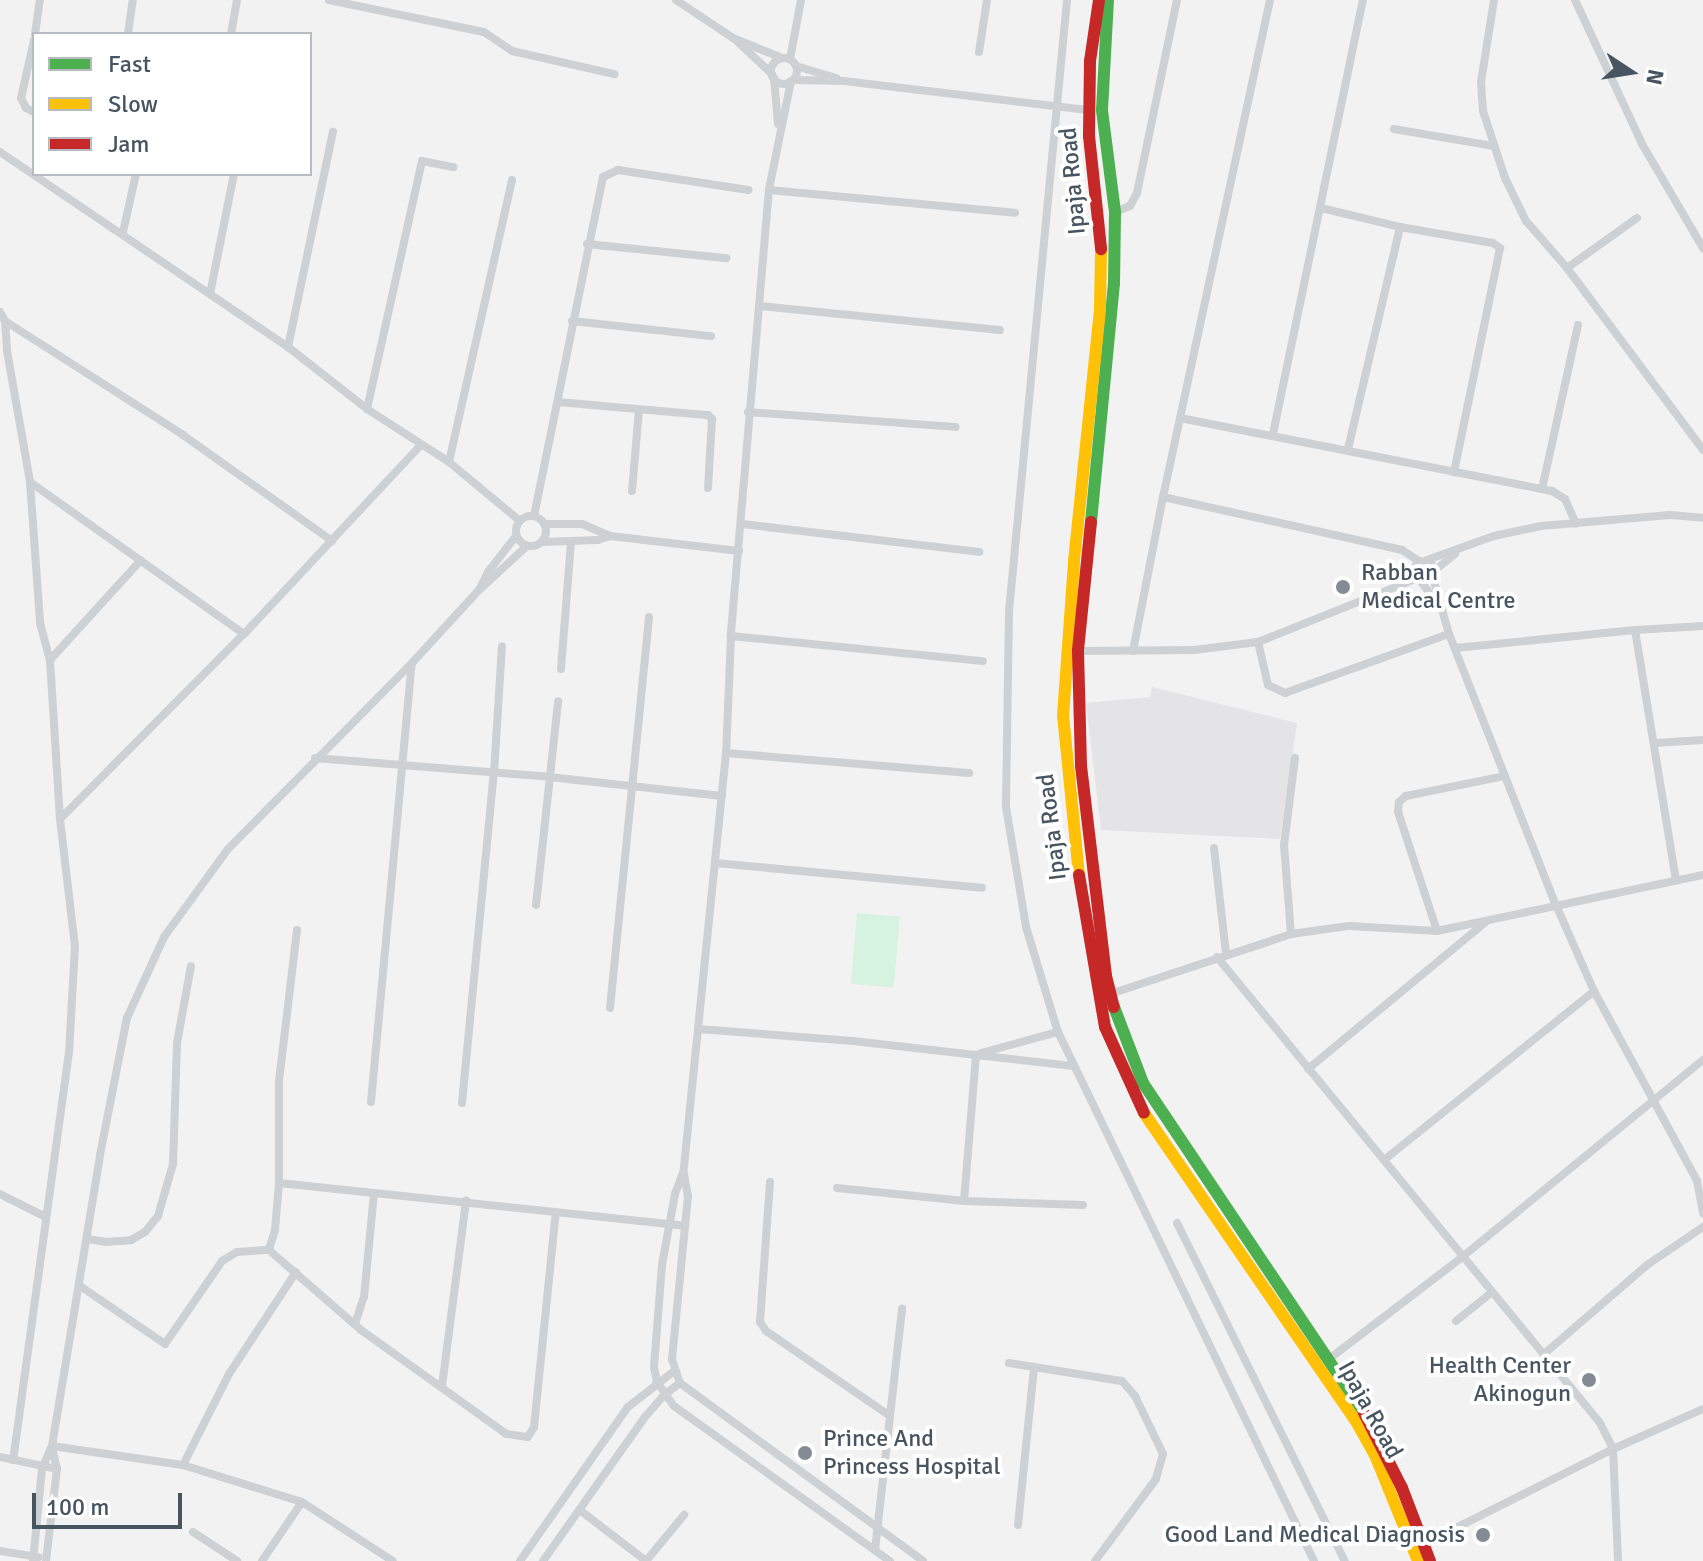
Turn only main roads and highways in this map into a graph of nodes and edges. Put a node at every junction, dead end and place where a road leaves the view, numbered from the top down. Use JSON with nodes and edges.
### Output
{"nodes":[{"id":1,"x":1099,"y":0,"type":"edge"},
{"id":2,"x":1108,"y":0,"type":"edge"},
{"id":3,"x":1066,"y":766,"type":"junction"},
{"id":4,"x":1081,"y":766,"type":"junction"},
{"id":5,"x":1274,"y":1290,"type":"junction"},
{"id":6,"x":1418,"y":1561,"type":"edge"},
{"id":7,"x":1430,"y":1561,"type":"edge"}],
"edges":[{"from":1,"to":3,"type":"main road","name":"Ipaja Road"},
{"from":2,"to":4,"type":"main road","name":"Ipaja Road"},
{"from":3,"to":4,"type":"main road"},
{"from":3,"to":5,"type":"main road","name":"Ipaja Road"},
{"from":4,"to":5,"type":"main road","name":"Ipaja Road"},
{"from":5,"to":6,"type":"main road","name":"Ipaja Road"},
{"from":5,"to":7,"type":"main road","name":"Ipaja Road"}]}
